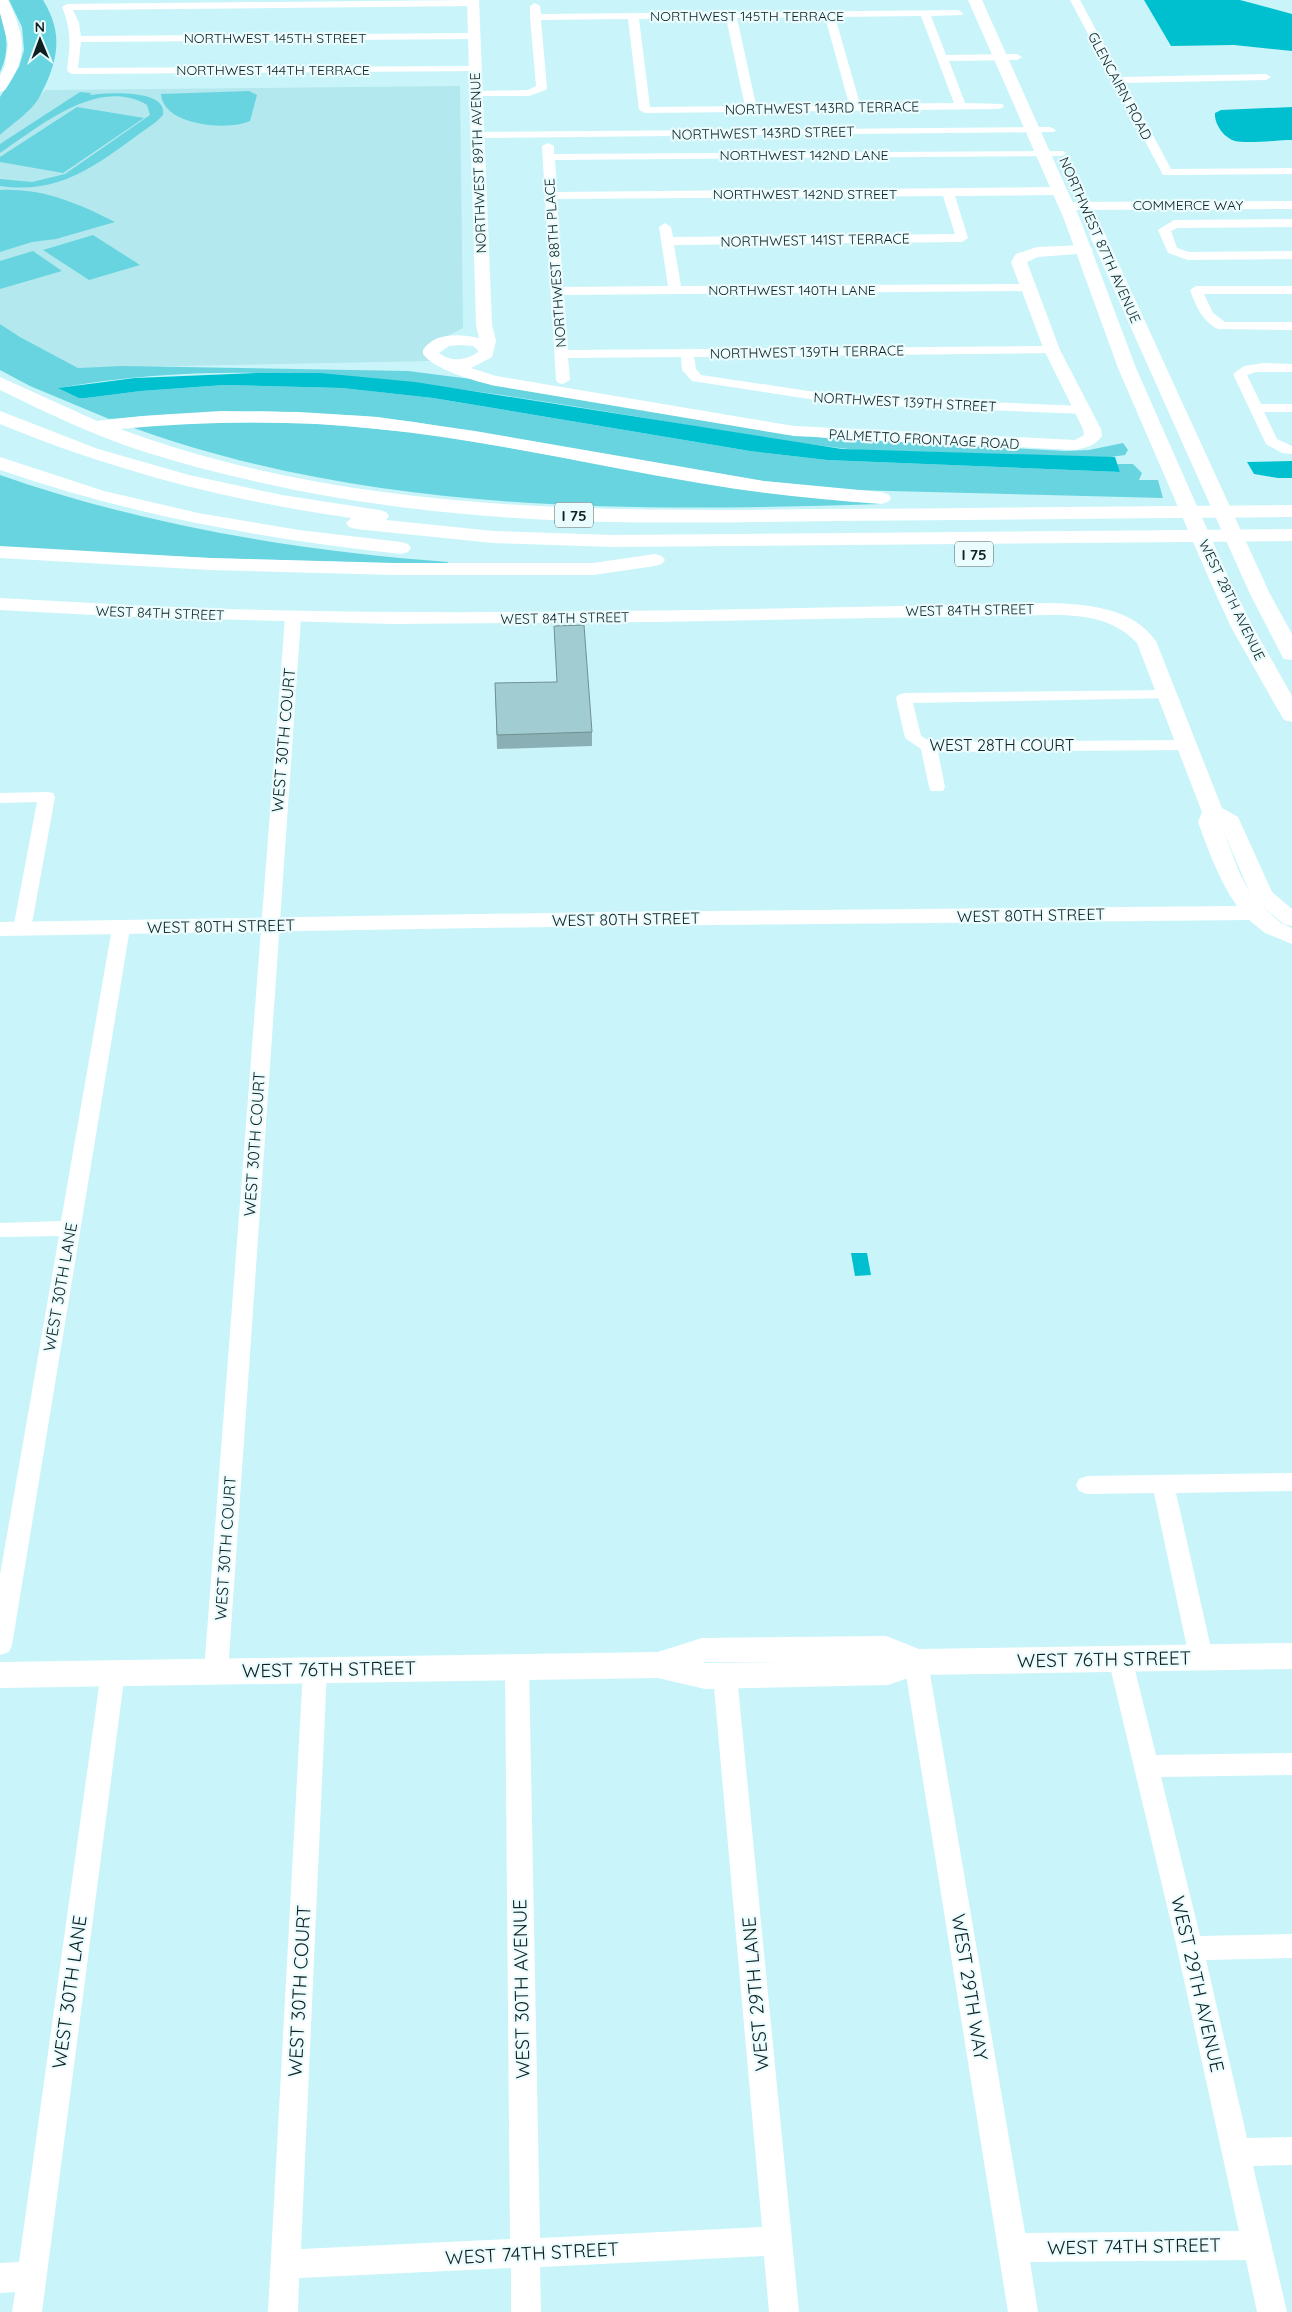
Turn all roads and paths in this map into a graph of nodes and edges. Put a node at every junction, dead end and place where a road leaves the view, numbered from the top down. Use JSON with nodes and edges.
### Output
{"nodes":[{"id":1,"x":1,"y":0,"type":"edge"},
{"id":2,"x":975,"y":0,"type":"edge"},
{"id":3,"x":1075,"y":0,"type":"edge"},
{"id":4,"x":473,"y":2,"type":"edge"},
{"id":5,"x":534,"y":4,"type":"dead end"},
{"id":6,"x":925,"y":14,"type":"junction"},
{"id":7,"x":958,"y":14,"type":"dead end"},
{"id":8,"x":829,"y":15,"type":"junction"},
{"id":9,"x":633,"y":16,"type":"junction"},
{"id":10,"x":731,"y":16,"type":"junction"},
{"id":11,"x":535,"y":17,"type":"junction"},
{"id":12,"x":474,"y":36,"type":"junction"},
{"id":13,"x":76,"y":39,"type":"junction"},
{"id":14,"x":1009,"y":40,"type":"dead end"},
{"id":15,"x":1017,"y":57,"type":"junction"},
{"id":16,"x":941,"y":58,"type":"junction"},
{"id":17,"x":1000,"y":58,"type":"junction"},
{"id":18,"x":474,"y":68,"type":"junction"},
{"id":19,"x":1023,"y":72,"type":"dead end"},
{"id":20,"x":1266,"y":77,"type":"dead end"},
{"id":21,"x":1116,"y":80,"type":"junction"},
{"id":22,"x":0,"y":87,"type":"edge"},
{"id":23,"x":476,"y":94,"type":"junction"},
{"id":24,"x":998,"y":106,"type":"dead end"},
{"id":25,"x":961,"y":107,"type":"junction"},
{"id":26,"x":856,"y":108,"type":"junction"},
{"id":27,"x":751,"y":109,"type":"junction"},
{"id":28,"x":1042,"y":114,"type":"dead end"},
{"id":29,"x":1032,"y":130,"type":"junction"},
{"id":30,"x":1050,"y":130,"type":"junction"},
{"id":31,"x":476,"y":136,"type":"junction"},
{"id":32,"x":548,"y":152,"type":"joint"},
{"id":33,"x":1043,"y":154,"type":"junction"},
{"id":34,"x":1063,"y":160,"type":"joint"},
{"id":35,"x":1292,"y":171,"type":"edge"},
{"id":36,"x":948,"y":193,"type":"junction"},
{"id":37,"x":550,"y":196,"type":"junction"},
{"id":38,"x":1074,"y":204,"type":"junction"},
{"id":39,"x":1292,"y":205,"type":"edge"},
{"id":40,"x":1292,"y":212,"type":"edge"},
{"id":41,"x":1292,"y":223,"type":"edge"},
{"id":42,"x":665,"y":227,"type":"dead end"},
{"id":43,"x":668,"y":241,"type":"junction"},
{"id":44,"x":1085,"y":250,"type":"junction"},
{"id":45,"x":1292,"y":255,"type":"edge"},
{"id":46,"x":1119,"y":284,"type":"junction"},
{"id":47,"x":1028,"y":288,"type":"junction"},
{"id":48,"x":675,"y":290,"type":"junction"},
{"id":49,"x":1292,"y":290,"type":"edge"},
{"id":50,"x":556,"y":292,"type":"junction"},
{"id":51,"x":484,"y":325,"type":"junction"},
{"id":52,"x":1292,"y":326,"type":"edge"},
{"id":53,"x":452,"y":340,"type":"junction"},
{"id":54,"x":1052,"y":350,"type":"junction"},
{"id":55,"x":687,"y":353,"type":"junction"},
{"id":56,"x":485,"y":354,"type":"junction"},
{"id":57,"x":561,"y":354,"type":"junction"},
{"id":58,"x":450,"y":364,"type":"junction"},
{"id":59,"x":1292,"y":368,"type":"edge"},
{"id":60,"x":563,"y":380,"type":"dead end"},
{"id":61,"x":496,"y":381,"type":"junction"},
{"id":62,"x":0,"y":383,"type":"edge"},
{"id":63,"x":1255,"y":408,"type":"junction"},
{"id":64,"x":1292,"y":408,"type":"edge"},
{"id":65,"x":1084,"y":410,"type":"junction"},
{"id":66,"x":0,"y":417,"type":"edge"},
{"id":67,"x":0,"y":431,"type":"edge"},
{"id":68,"x":0,"y":438,"type":"edge"},
{"id":69,"x":1292,"y":450,"type":"edge"},
{"id":70,"x":0,"y":463,"type":"edge"},
{"id":71,"x":1176,"y":481,"type":"joint"},
{"id":72,"x":1209,"y":481,"type":"joint"},
{"id":73,"x":1167,"y":511,"type":"junction"},
{"id":74,"x":1292,"y":511,"type":"edge"},
{"id":75,"x":1292,"y":524,"type":"edge"},
{"id":76,"x":1292,"y":535,"type":"edge"},
{"id":77,"x":1292,"y":549,"type":"edge"},
{"id":78,"x":0,"y":552,"type":"edge"},
{"id":79,"x":705,"y":559,"type":"dead end"},
{"id":80,"x":0,"y":604,"type":"edge"},
{"id":81,"x":293,"y":618,"type":"junction"},
{"id":82,"x":1292,"y":654,"type":"edge"},
{"id":83,"x":1168,"y":695,"type":"junction"},
{"id":84,"x":1292,"y":715,"type":"edge"},
{"id":85,"x":1187,"y":745,"type":"junction"},
{"id":86,"x":929,"y":747,"type":"junction"},
{"id":87,"x":936,"y":787,"type":"dead end"},
{"id":88,"x":0,"y":798,"type":"edge"},
{"id":89,"x":1213,"y":812,"type":"junction"},
{"id":90,"x":1253,"y":913,"type":"junction"},
{"id":91,"x":1292,"y":919,"type":"edge"},
{"id":92,"x":270,"y":925,"type":"junction"},
{"id":93,"x":121,"y":928,"type":"junction"},
{"id":94,"x":11,"y":929,"type":"edge"},
{"id":95,"x":1292,"y":937,"type":"edge"},
{"id":96,"x":70,"y":1228,"type":"junction"},
{"id":97,"x":0,"y":1230,"type":"edge"},
{"id":98,"x":1292,"y":1482,"type":"edge"},
{"id":99,"x":1163,"y":1484,"type":"junction"},
{"id":100,"x":1087,"y":1485,"type":"dead end"},
{"id":101,"x":0,"y":1646,"type":"edge"},
{"id":102,"x":1292,"y":1656,"type":"edge"},
{"id":103,"x":1200,"y":1657,"type":"junction"},
{"id":104,"x":1120,"y":1658,"type":"junction"},
{"id":105,"x":916,"y":1662,"type":"junction"},
{"id":106,"x":658,"y":1665,"type":"junction"},
{"id":107,"x":517,"y":1666,"type":"junction"},
{"id":108,"x":315,"y":1670,"type":"junction"},
{"id":109,"x":216,"y":1671,"type":"junction"},
{"id":110,"x":112,"y":1672,"type":"junction"},
{"id":111,"x":0,"y":1675,"type":"edge"},
{"id":112,"x":725,"y":1676,"type":"junction"},
{"id":113,"x":1292,"y":1764,"type":"edge"},
{"id":114,"x":1147,"y":1766,"type":"junction"},
{"id":115,"x":1292,"y":1946,"type":"edge"},
{"id":116,"x":1190,"y":1948,"type":"junction"},
{"id":117,"x":1292,"y":2151,"type":"edge"},
{"id":118,"x":1237,"y":2152,"type":"junction"},
{"id":119,"x":778,"y":2241,"type":"junction"},
{"id":120,"x":1256,"y":2245,"type":"junction"},
{"id":121,"x":1012,"y":2248,"type":"junction"},
{"id":122,"x":524,"y":2253,"type":"junction"},
{"id":123,"x":286,"y":2264,"type":"junction"},
{"id":124,"x":31,"y":2276,"type":"junction"},
{"id":125,"x":0,"y":2278,"type":"edge"},
{"id":126,"x":27,"y":2312,"type":"edge"},
{"id":127,"x":283,"y":2312,"type":"edge"},
{"id":128,"x":526,"y":2312,"type":"edge"},
{"id":129,"x":784,"y":2312,"type":"edge"},
{"id":130,"x":1023,"y":2312,"type":"edge"},
{"id":131,"x":1272,"y":2312,"type":"edge"}],
"edges":[{"from":1,"to":22,"type":"main road"},
{"from":2,"to":17,"type":"main road","name":"NORTHWEST 87TH AVENUE"},
{"from":3,"to":21,"type":"street","name":"GLENCAIRN ROAD"},
{"from":4,"to":12,"type":"street","name":"NORTHWEST 89TH AVENUE"},
{"from":4,"to":13,"type":"street"},
{"from":5,"to":11,"type":"street"},
{"from":6,"to":7,"type":"street","name":"NORTHWEST 145TH TERRACE"},
{"from":6,"to":8,"type":"street","name":"NORTHWEST 145TH TERRACE"},
{"from":6,"to":16,"type":"street"},
{"from":8,"to":10,"type":"street","name":"NORTHWEST 145TH TERRACE"},
{"from":8,"to":26,"type":"street"},
{"from":9,"to":10,"type":"street","name":"NORTHWEST 145TH TERRACE"},
{"from":9,"to":11,"type":"street","name":"NORTHWEST 145TH TERRACE"},
{"from":9,"to":27,"type":"street","name":"NORTHWEST 143RD TERRACE"},
{"from":10,"to":27,"type":"street"},
{"from":11,"to":23,"type":"street"},
{"from":12,"to":13,"type":"street","name":"NORTHWEST 145TH STREET"},
{"from":12,"to":18,"type":"street","name":"NORTHWEST 89TH AVENUE"},
{"from":13,"to":18,"type":"street","name":"NORTHWEST 144TH TERRACE"},
{"from":14,"to":15,"type":"main road"},
{"from":15,"to":17,"type":"street"},
{"from":15,"to":19,"type":"main road"},
{"from":16,"to":17,"type":"street"},
{"from":16,"to":25,"type":"street"},
{"from":17,"to":29,"type":"main road","name":"NORTHWEST 87TH AVENUE"},
{"from":18,"to":23,"type":"street","name":"NORTHWEST 89TH AVENUE"},
{"from":20,"to":21,"type":"street"},
{"from":21,"to":35,"type":"street","name":"GLENCAIRN ROAD"},
{"from":23,"to":31,"type":"street","name":"NORTHWEST 89TH AVENUE"},
{"from":24,"to":25,"type":"street","name":"NORTHWEST 143RD TERRACE"},
{"from":25,"to":26,"type":"street","name":"NORTHWEST 143RD TERRACE"},
{"from":26,"to":27,"type":"street","name":"NORTHWEST 143RD TERRACE"},
{"from":28,"to":30,"type":"main road","name":"NORTHWEST 87TH AVENUE"},
{"from":29,"to":30,"type":"street","name":"NORTHWEST 143RD STREET"},
{"from":29,"to":31,"type":"street","name":"NORTHWEST 143RD STREET"},
{"from":29,"to":33,"type":"main road","name":"NORTHWEST 87TH AVENUE"},
{"from":30,"to":34,"type":"main road","name":"NORTHWEST 87TH AVENUE"},
{"from":31,"to":51,"type":"street","name":"NORTHWEST 89TH AVENUE"},
{"from":32,"to":33,"type":"street","name":"NORTHWEST 142ND LANE"},
{"from":32,"to":37,"type":"street","name":"NORTHWEST 88TH PLACE"},
{"from":33,"to":34,"type":"street","name":"NORTHWEST 142ND LANE"},
{"from":33,"to":38,"type":"main road","name":"NORTHWEST 87TH AVENUE"},
{"from":36,"to":37,"type":"street","name":"NORTHWEST 142ND STREET"},
{"from":36,"to":38,"type":"street","name":"NORTHWEST 142ND STREET"},
{"from":36,"to":43,"type":"street","name":"NORTHWEST 141ST TERRACE"},
{"from":37,"to":50,"type":"street","name":"NORTHWEST 88TH PLACE"},
{"from":38,"to":39,"type":"street","name":"COMMERCE WAY"},
{"from":38,"to":40,"type":"street","name":"COMMERCE WAY"},
{"from":38,"to":44,"type":"main road","name":"NORTHWEST 87TH AVENUE"},
{"from":38,"to":46,"type":"main road","name":"NORTHWEST 87TH AVENUE"},
{"from":41,"to":45,"type":"street"},
{"from":42,"to":43,"type":"street"},
{"from":43,"to":48,"type":"street"},
{"from":44,"to":46,"type":"main road"},
{"from":44,"to":47,"type":"street","name":"PALMETTO FRONTAGE ROAD"},
{"from":44,"to":71,"type":"main road","name":"NORTHWEST 87TH AVENUE"},
{"from":46,"to":72,"type":"main road","name":"NORTHWEST 87TH AVENUE"},
{"from":47,"to":48,"type":"street","name":"NORTHWEST 140TH LANE"},
{"from":47,"to":54,"type":"street","name":"PALMETTO FRONTAGE ROAD"},
{"from":48,"to":50,"type":"street","name":"NORTHWEST 140TH LANE"},
{"from":49,"to":52,"type":"street"},
{"from":50,"to":57,"type":"street","name":"NORTHWEST 88TH PLACE"},
{"from":51,"to":53,"type":"street"},
{"from":51,"to":56,"type":"street","name":"NORTHWEST 89TH AVENUE"},
{"from":53,"to":56,"type":"street"},
{"from":53,"to":58,"type":"street","name":"PALMETTO FRONTAGE ROAD"},
{"from":54,"to":55,"type":"street","name":"NORTHWEST 139TH TERRACE"},
{"from":54,"to":65,"type":"street","name":"PALMETTO FRONTAGE ROAD"},
{"from":55,"to":57,"type":"street","name":"NORTHWEST 139TH TERRACE"},
{"from":55,"to":65,"type":"street","name":"NORTHWEST 139TH STREET"},
{"from":56,"to":58,"type":"street"},
{"from":56,"to":61,"type":"street"},
{"from":57,"to":60,"type":"street","name":"NORTHWEST 88TH PLACE"},
{"from":58,"to":61,"type":"street","name":"PALMETTO FRONTAGE ROAD"},
{"from":59,"to":63,"type":"street"},
{"from":61,"to":65,"type":"street","name":"PALMETTO FRONTAGE ROAD"},
{"from":62,"to":73,"type":"main road","number":"I 75"},
{"from":63,"to":64,"type":"street"},
{"from":63,"to":69,"type":"street"},
{"from":66,"to":75,"type":"main road"},
{"from":67,"to":76,"type":"main road"},
{"from":68,"to":73,"type":"main road"},
{"from":70,"to":78,"type":"main road"},
{"from":71,"to":84,"type":"main road","name":"WEST 28TH AVENUE"},
{"from":72,"to":82,"type":"main road","name":"WEST 28TH AVENUE"},
{"from":73,"to":74,"type":"main road","number":"I 75"},
{"from":77,"to":79,"type":"main road","number":"I 75"},
{"from":80,"to":81,"type":"street","name":"WEST 84TH STREET"},
{"from":81,"to":83,"type":"street","name":"WEST 84TH STREET"},
{"from":81,"to":92,"type":"street","name":"WEST 30TH COURT"},
{"from":83,"to":85,"type":"street"},
{"from":83,"to":86,"type":"street","name":"WEST 28TH COURT"},
{"from":85,"to":86,"type":"street","name":"WEST 28TH COURT"},
{"from":85,"to":89,"type":"street"},
{"from":86,"to":87,"type":"street"},
{"from":88,"to":94,"type":"street"},
{"from":89,"to":90,"type":"street"},
{"from":89,"to":91,"type":"street"},
{"from":90,"to":92,"type":"street","name":"WEST 80TH STREET"},
{"from":90,"to":95,"type":"street"},
{"from":92,"to":93,"type":"street","name":"WEST 80TH STREET"},
{"from":92,"to":109,"type":"street","name":"WEST 30TH COURT"},
{"from":93,"to":94,"type":"street","name":"WEST 80TH STREET"},
{"from":93,"to":96,"type":"street","name":"WEST 30TH LANE"},
{"from":96,"to":97,"type":"street"},
{"from":96,"to":101,"type":"street","name":"WEST 30TH LANE"},
{"from":98,"to":99,"type":"street"},
{"from":99,"to":100,"type":"street"},
{"from":99,"to":103,"type":"street"},
{"from":102,"to":103,"type":"street","name":"WEST 76TH STREET"},
{"from":103,"to":104,"type":"street","name":"WEST 76TH STREET"},
{"from":104,"to":105,"type":"street","name":"WEST 76TH STREET"},
{"from":104,"to":114,"type":"street","name":"WEST 29TH AVENUE"},
{"from":105,"to":106,"type":"street","name":"WEST 76TH STREET"},
{"from":105,"to":112,"type":"street","name":"WEST 76TH STREET"},
{"from":105,"to":121,"type":"street","name":"WEST 29TH WAY"},
{"from":106,"to":107,"type":"street","name":"WEST 76TH STREET"},
{"from":106,"to":112,"type":"street","name":"WEST 76TH STREET"},
{"from":107,"to":108,"type":"street","name":"WEST 76TH STREET"},
{"from":107,"to":122,"type":"street","name":"WEST 30TH AVENUE"},
{"from":108,"to":109,"type":"street","name":"WEST 76TH STREET"},
{"from":108,"to":123,"type":"street","name":"WEST 30TH COURT"},
{"from":109,"to":110,"type":"street","name":"WEST 76TH STREET"},
{"from":110,"to":111,"type":"street","name":"WEST 76TH STREET"},
{"from":110,"to":124,"type":"street","name":"WEST 30TH LANE"},
{"from":112,"to":119,"type":"street","name":"WEST 29TH LANE"},
{"from":113,"to":114,"type":"street"},
{"from":114,"to":116,"type":"street","name":"WEST 29TH AVENUE"},
{"from":115,"to":116,"type":"street"},
{"from":116,"to":118,"type":"street","name":"WEST 29TH AVENUE"},
{"from":117,"to":118,"type":"street"},
{"from":118,"to":120,"type":"street","name":"WEST 29TH AVENUE"},
{"from":119,"to":122,"type":"street","name":"WEST 74TH STREET"},
{"from":119,"to":129,"type":"street","name":"WEST 29TH LANE"},
{"from":120,"to":121,"type":"street","name":"WEST 74TH STREET"},
{"from":120,"to":131,"type":"street","name":"WEST 29TH AVENUE"},
{"from":121,"to":130,"type":"street","name":"WEST 29TH WAY"},
{"from":122,"to":123,"type":"street","name":"WEST 74TH STREET"},
{"from":122,"to":128,"type":"street","name":"WEST 30TH AVENUE"},
{"from":123,"to":127,"type":"street","name":"WEST 30TH COURT"},
{"from":124,"to":125,"type":"street"},
{"from":124,"to":126,"type":"street","name":"WEST 30TH LANE"}]}
